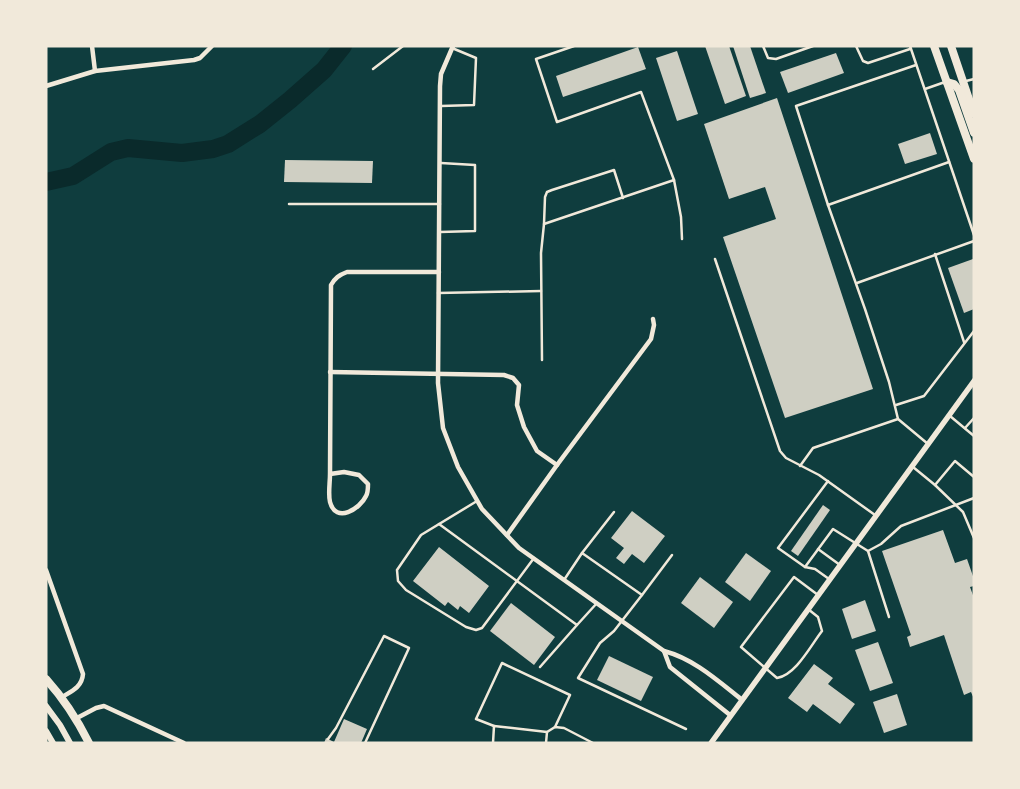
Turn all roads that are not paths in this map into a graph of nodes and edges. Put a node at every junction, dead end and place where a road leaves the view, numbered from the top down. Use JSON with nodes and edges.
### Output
{"nodes":[{"id":1,"x":92,"y":46,"type":"edge"},
{"id":2,"x":212,"y":46,"type":"edge"},
{"id":3,"x":403,"y":46,"type":"edge"},
{"id":4,"x":574,"y":46,"type":"edge"},
{"id":5,"x":763,"y":46,"type":"edge"},
{"id":6,"x":813,"y":46,"type":"edge"},
{"id":7,"x":856,"y":46,"type":"edge"},
{"id":8,"x":934,"y":46,"type":"edge"},
{"id":9,"x":951,"y":46,"type":"edge"},
{"id":10,"x":452,"y":47,"type":"edge"},
{"id":11,"x":910,"y":48,"type":"edge"},
{"id":12,"x":916,"y":65,"type":"junction"},
{"id":13,"x":373,"y":69,"type":"dead end"},
{"id":14,"x":95,"y":71,"type":"junction"},
{"id":15,"x":974,"y":79,"type":"edge"},
{"id":16,"x":947,"y":82,"type":"junction"},
{"id":17,"x":963,"y":82,"type":"junction"},
{"id":18,"x":46,"y":86,"type":"edge"},
{"id":19,"x":925,"y":89,"type":"junction"},
{"id":20,"x":441,"y":106,"type":"junction"},
{"id":21,"x":973,"y":111,"type":"edge"},
{"id":22,"x":974,"y":133,"type":"edge"},
{"id":23,"x":974,"y":159,"type":"edge"},
{"id":24,"x":949,"y":162,"type":"junction"},
{"id":25,"x":440,"y":163,"type":"junction"},
{"id":26,"x":674,"y":180,"type":"junction"},
{"id":27,"x":623,"y":198,"type":"junction"},
{"id":28,"x":289,"y":204,"type":"dead end"},
{"id":29,"x":440,"y":204,"type":"junction"},
{"id":30,"x":828,"y":205,"type":"junction"},
{"id":31,"x":544,"y":224,"type":"junction"},
{"id":32,"x":440,"y":232,"type":"junction"},
{"id":33,"x":974,"y":235,"type":"edge"},
{"id":34,"x":682,"y":239,"type":"dead end"},
{"id":35,"x":974,"y":241,"type":"edge"},
{"id":36,"x":935,"y":254,"type":"junction"},
{"id":37,"x":714,"y":259,"type":"dead end"},
{"id":38,"x":439,"y":272,"type":"junction"},
{"id":39,"x":856,"y":283,"type":"junction"},
{"id":40,"x":541,"y":291,"type":"junction"},
{"id":41,"x":438,"y":293,"type":"junction"},
{"id":42,"x":653,"y":319,"type":"dead end"},
{"id":43,"x":974,"y":331,"type":"edge"},
{"id":44,"x":964,"y":342,"type":"junction"},
{"id":45,"x":542,"y":360,"type":"dead end"},
{"id":46,"x":330,"y":372,"type":"junction"},
{"id":47,"x":438,"y":375,"type":"junction"},
{"id":48,"x":974,"y":381,"type":"edge"},
{"id":49,"x":896,"y":406,"type":"junction"},
{"id":50,"x":949,"y":415,"type":"junction"},
{"id":51,"x":974,"y":418,"type":"edge"},
{"id":52,"x":898,"y":420,"type":"junction"},
{"id":53,"x":965,"y":429,"type":"junction"},
{"id":54,"x":974,"y":436,"type":"edge"},
{"id":55,"x":928,"y":444,"type":"junction"},
{"id":56,"x":557,"y":465,"type":"junction"},
{"id":57,"x":800,"y":466,"type":"junction"},
{"id":58,"x":913,"y":466,"type":"junction"},
{"id":59,"x":330,"y":474,"type":"junction"},
{"id":60,"x":974,"y":477,"type":"edge"},
{"id":61,"x":828,"y":481,"type":"junction"},
{"id":62,"x":935,"y":485,"type":"junction"},
{"id":63,"x":974,"y":498,"type":"edge"},
{"id":64,"x":477,"y":501,"type":"junction"},
{"id":65,"x":957,"y":504,"type":"junction"},
{"id":66,"x":614,"y":512,"type":"dead end"},
{"id":67,"x":876,"y":516,"type":"junction"},
{"id":68,"x":439,"y":524,"type":"junction"},
{"id":69,"x":507,"y":535,"type":"junction"},
{"id":70,"x":974,"y":538,"type":"edge"},
{"id":71,"x":855,"y":544,"type":"junction"},
{"id":72,"x":818,"y":549,"type":"junction"},
{"id":73,"x":868,"y":551,"type":"junction"},
{"id":74,"x":582,"y":553,"type":"junction"},
{"id":75,"x":672,"y":555,"type":"dead end"},
{"id":76,"x":534,"y":558,"type":"junction"},
{"id":77,"x":840,"y":565,"type":"junction"},
{"id":78,"x":804,"y":567,"type":"junction"},
{"id":79,"x":46,"y":570,"type":"edge"},
{"id":80,"x":564,"y":580,"type":"junction"},
{"id":81,"x":829,"y":580,"type":"junction"},
{"id":82,"x":517,"y":581,"type":"junction"},
{"id":83,"x":642,"y":594,"type":"junction"},
{"id":84,"x":818,"y":595,"type":"junction"},
{"id":85,"x":597,"y":603,"type":"junction"},
{"id":86,"x":808,"y":609,"type":"junction"},
{"id":87,"x":889,"y":617,"type":"dead end"},
{"id":88,"x":621,"y":621,"type":"junction"},
{"id":89,"x":578,"y":625,"type":"junction"},
{"id":90,"x":664,"y":652,"type":"junction"},
{"id":91,"x":540,"y":667,"type":"dead end"},
{"id":92,"x":765,"y":667,"type":"junction"},
{"id":93,"x":46,"y":679,"type":"edge"},
{"id":94,"x":62,"y":697,"type":"junction"},
{"id":95,"x":741,"y":699,"type":"junction"},
{"id":96,"x":46,"y":706,"type":"edge"},
{"id":97,"x":730,"y":715,"type":"junction"},
{"id":98,"x":77,"y":718,"type":"junction"},
{"id":99,"x":494,"y":726,"type":"junction"},
{"id":100,"x":555,"y":727,"type":"junction"},
{"id":101,"x":686,"y":730,"type":"dead end"},
{"id":102,"x":46,"y":731,"type":"edge"},
{"id":103,"x":547,"y":732,"type":"junction"},
{"id":104,"x":328,"y":739,"type":"dead end"},
{"id":105,"x":53,"y":743,"type":"edge"},
{"id":106,"x":70,"y":743,"type":"edge"},
{"id":107,"x":89,"y":743,"type":"edge"},
{"id":108,"x":184,"y":743,"type":"edge"},
{"id":109,"x":365,"y":743,"type":"edge"},
{"id":110,"x":493,"y":743,"type":"edge"},
{"id":111,"x":546,"y":743,"type":"edge"},
{"id":112,"x":593,"y":743,"type":"edge"},
{"id":113,"x":711,"y":743,"type":"edge"}],
"edges":[{"from":1,"to":14,"type":"street"},
{"from":2,"to":14,"type":"street"},
{"from":3,"to":13,"type":"lane"},
{"from":4,"to":26,"type":"lane"},
{"from":5,"to":6,"type":"lane"},
{"from":7,"to":11,"type":"lane"},
{"from":8,"to":16,"type":"main road"},
{"from":9,"to":17,"type":"main road"},
{"from":10,"to":20,"type":"street"},
{"from":10,"to":20,"type":"lane"},
{"from":11,"to":12,"type":"lane"},
{"from":12,"to":19,"type":"lane"},
{"from":12,"to":30,"type":"lane"},
{"from":14,"to":18,"type":"street"},
{"from":15,"to":17,"type":"lane"},
{"from":16,"to":19,"type":"lane"},
{"from":16,"to":22,"type":"main road"},
{"from":16,"to":23,"type":"main road"},
{"from":17,"to":21,"type":"main road"},
{"from":19,"to":24,"type":"lane"},
{"from":20,"to":25,"type":"street"},
{"from":24,"to":30,"type":"lane"},
{"from":24,"to":33,"type":"lane"},
{"from":25,"to":29,"type":"street"},
{"from":25,"to":32,"type":"lane"},
{"from":26,"to":27,"type":"lane"},
{"from":26,"to":34,"type":"lane"},
{"from":27,"to":31,"type":"lane"},
{"from":27,"to":31,"type":"lane"},
{"from":28,"to":29,"type":"lane"},
{"from":29,"to":32,"type":"street"},
{"from":30,"to":39,"type":"lane"},
{"from":31,"to":40,"type":"lane"},
{"from":32,"to":38,"type":"street"},
{"from":35,"to":36,"type":"lane"},
{"from":36,"to":39,"type":"lane"},
{"from":36,"to":44,"type":"lane"},
{"from":37,"to":57,"type":"lane"},
{"from":38,"to":41,"type":"street"},
{"from":38,"to":46,"type":"street"},
{"from":39,"to":49,"type":"lane"},
{"from":40,"to":41,"type":"lane"},
{"from":40,"to":45,"type":"lane"},
{"from":41,"to":47,"type":"street"},
{"from":42,"to":56,"type":"street"},
{"from":43,"to":44,"type":"lane"},
{"from":44,"to":49,"type":"lane"},
{"from":46,"to":47,"type":"street"},
{"from":46,"to":59,"type":"street"},
{"from":47,"to":56,"type":"street"},
{"from":47,"to":64,"type":"street"},
{"from":48,"to":50,"type":"street"},
{"from":49,"to":52,"type":"lane"},
{"from":50,"to":53,"type":"lane"},
{"from":50,"to":55,"type":"street"},
{"from":51,"to":53,"type":"lane"},
{"from":52,"to":55,"type":"lane"},
{"from":52,"to":57,"type":"lane"},
{"from":53,"to":54,"type":"lane"},
{"from":55,"to":58,"type":"street"},
{"from":56,"to":69,"type":"street"},
{"from":57,"to":61,"type":"lane"},
{"from":58,"to":62,"type":"lane"},
{"from":58,"to":67,"type":"street"},
{"from":59,"to":59,"type":"street"},
{"from":60,"to":62,"type":"lane"},
{"from":61,"to":67,"type":"lane"},
{"from":61,"to":78,"type":"lane"},
{"from":62,"to":65,"type":"lane"},
{"from":63,"to":65,"type":"lane"},
{"from":64,"to":68,"type":"lane"},
{"from":64,"to":69,"type":"street"},
{"from":65,"to":70,"type":"lane"},
{"from":65,"to":73,"type":"lane"},
{"from":66,"to":74,"type":"lane"},
{"from":67,"to":71,"type":"street"},
{"from":68,"to":82,"type":"lane"},
{"from":68,"to":82,"type":"lane"},
{"from":69,"to":76,"type":"street"},
{"from":71,"to":72,"type":"lane"},
{"from":71,"to":73,"type":"lane"},
{"from":71,"to":77,"type":"street"},
{"from":72,"to":77,"type":"lane"},
{"from":72,"to":78,"type":"lane"},
{"from":73,"to":87,"type":"lane"},
{"from":74,"to":80,"type":"lane"},
{"from":74,"to":83,"type":"lane"},
{"from":75,"to":83,"type":"lane"},
{"from":76,"to":80,"type":"street"},
{"from":76,"to":82,"type":"lane"},
{"from":77,"to":81,"type":"street"},
{"from":78,"to":81,"type":"lane"},
{"from":79,"to":94,"type":"street"},
{"from":80,"to":85,"type":"street"},
{"from":81,"to":84,"type":"street"},
{"from":82,"to":89,"type":"lane"},
{"from":83,"to":88,"type":"lane"},
{"from":84,"to":86,"type":"street"},
{"from":84,"to":92,"type":"lane"},
{"from":85,"to":88,"type":"street"},
{"from":85,"to":89,"type":"lane"},
{"from":86,"to":92,"type":"street"},
{"from":86,"to":92,"type":"lane"},
{"from":88,"to":90,"type":"street"},
{"from":88,"to":101,"type":"lane"},
{"from":89,"to":91,"type":"lane"},
{"from":90,"to":95,"type":"street"},
{"from":90,"to":97,"type":"street"},
{"from":92,"to":95,"type":"street"},
{"from":93,"to":94,"type":"main road"},
{"from":94,"to":98,"type":"main road"},
{"from":95,"to":97,"type":"street"},
{"from":96,"to":106,"type":"main road"},
{"from":97,"to":113,"type":"street"},
{"from":98,"to":107,"type":"main road"},
{"from":98,"to":108,"type":"street"},
{"from":99,"to":100,"type":"lane"},
{"from":99,"to":103,"type":"lane"},
{"from":99,"to":110,"type":"lane"},
{"from":100,"to":103,"type":"lane"},
{"from":100,"to":112,"type":"lane"},
{"from":102,"to":105,"type":"main road"},
{"from":103,"to":111,"type":"lane"},
{"from":104,"to":109,"type":"lane"}]}
